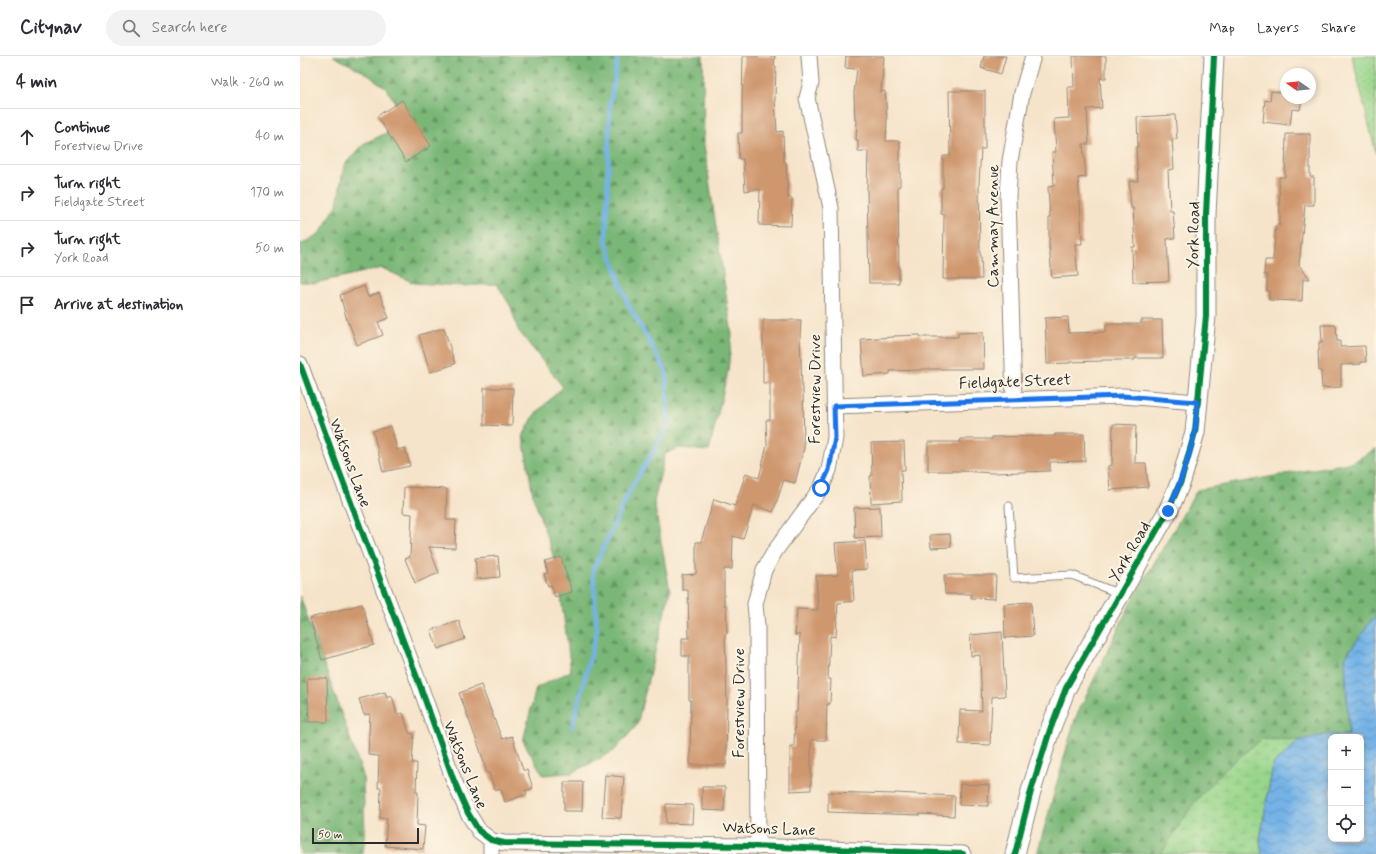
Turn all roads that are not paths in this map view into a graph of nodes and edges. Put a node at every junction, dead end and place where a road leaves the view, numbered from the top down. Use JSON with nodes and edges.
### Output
{"nodes":[{"id":1,"x":809,"y":56,"type":"edge"},
{"id":2,"x":1033,"y":56,"type":"edge"},
{"id":3,"x":1214,"y":56,"type":"edge"},
{"id":4,"x":300,"y":364,"type":"edge"},
{"id":5,"x":1014,"y":399,"type":"junction"},
{"id":6,"x":1197,"y":402,"type":"junction"},
{"id":7,"x":834,"y":406,"type":"junction"},
{"id":8,"x":1009,"y":506,"type":"dead end"},
{"id":9,"x":1120,"y":594,"type":"junction"},
{"id":10,"x":491,"y":847,"type":"edge"},
{"id":11,"x":613,"y":849,"type":"edge"},
{"id":12,"x":752,"y":849,"type":"edge"},
{"id":13,"x":848,"y":852,"type":"edge"},
{"id":14,"x":963,"y":854,"type":"edge"},
{"id":15,"x":1015,"y":854,"type":"edge"}],
"edges":[{"from":1,"to":7,"type":"street","name":"Forestview Drive"},
{"from":2,"to":5,"type":"street","name":"Cammay Avenue"},
{"from":3,"to":6,"type":"street","name":"York Road"},
{"from":4,"to":10,"type":"street","name":"Watsons Lane"},
{"from":5,"to":6,"type":"street","name":"Fieldgate Street"},
{"from":5,"to":7,"type":"street","name":"Fieldgate Street"},
{"from":6,"to":9,"type":"street","name":"York Road"},
{"from":7,"to":12,"type":"street","name":"Forestview Drive"},
{"from":8,"to":9,"type":"lane"},
{"from":9,"to":15,"type":"street","name":"York Road"},
{"from":10,"to":11,"type":"street","name":"Watsons Lane"},
{"from":11,"to":12,"type":"street","name":"Watsons Lane"},
{"from":12,"to":13,"type":"street","name":"Watsons Lane"},
{"from":13,"to":14,"type":"street","name":"Watsons Lane"}]}
